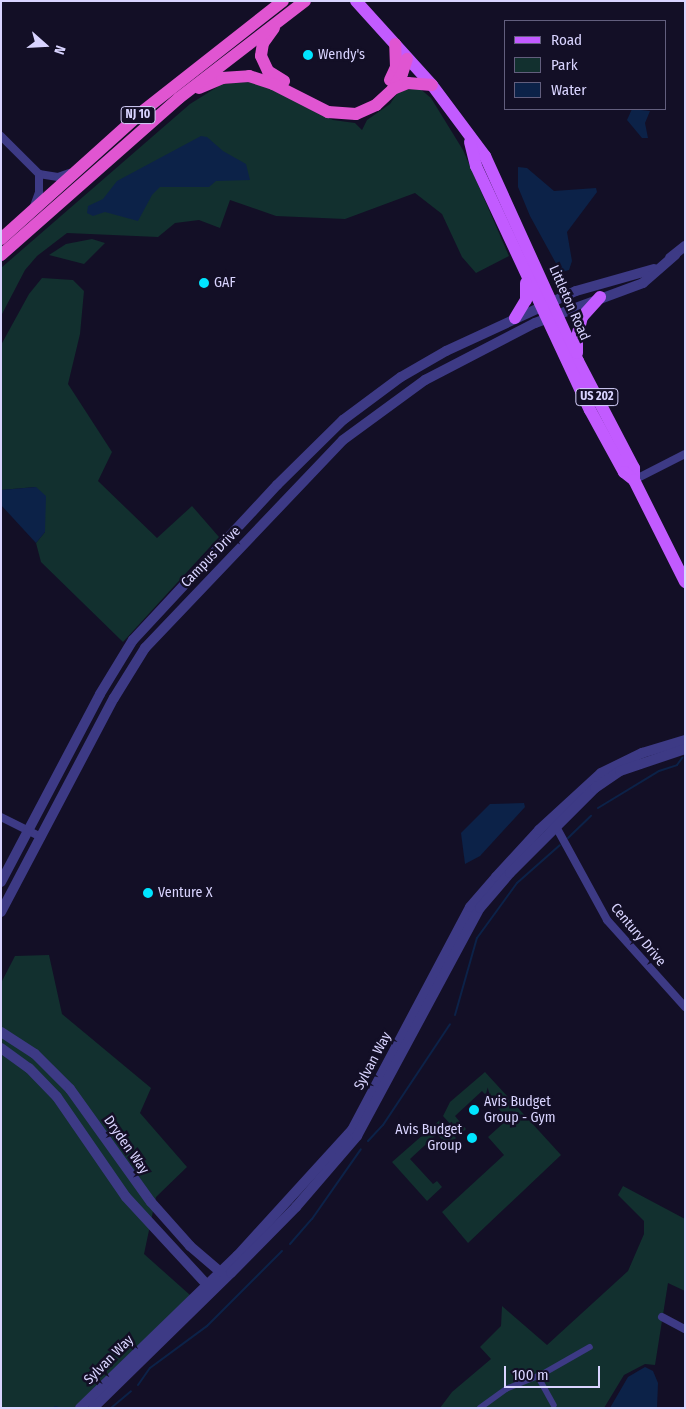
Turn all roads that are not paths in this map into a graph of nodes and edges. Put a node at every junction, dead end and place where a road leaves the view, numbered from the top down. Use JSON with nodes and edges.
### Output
{"nodes":[{"id":1,"x":283,"y":1,"type":"edge"},
{"id":2,"x":305,"y":1,"type":"edge"},
{"id":3,"x":356,"y":1,"type":"edge"},
{"id":4,"x":282,"y":18,"type":"junction"},
{"id":5,"x":395,"y":44,"type":"junction"},
{"id":6,"x":407,"y":59,"type":"junction"},
{"id":7,"x":432,"y":85,"type":"junction"},
{"id":8,"x":393,"y":89,"type":"junction"},
{"id":9,"x":179,"y":98,"type":"junction"},
{"id":10,"x":1,"y":136,"type":"edge"},
{"id":11,"x":470,"y":140,"type":"junction"},
{"id":12,"x":81,"y":167,"type":"junction"},
{"id":13,"x":39,"y":174,"type":"junction"},
{"id":14,"x":30,"y":212,"type":"junction"},
{"id":15,"x":1,"y":238,"type":"edge"},
{"id":16,"x":685,"y":246,"type":"edge"},
{"id":17,"x":1,"y":255,"type":"edge"},
{"id":18,"x":675,"y":255,"type":"junction"},
{"id":19,"x":524,"y":271,"type":"junction"},
{"id":20,"x":600,"y":297,"type":"junction"},
{"id":21,"x":555,"y":308,"type":"junction"},
{"id":22,"x":543,"y":313,"type":"junction"},
{"id":23,"x":515,"y":318,"type":"junction"},
{"id":24,"x":578,"y":361,"type":"junction"},
{"id":25,"x":685,"y":454,"type":"edge"},
{"id":26,"x":634,"y":480,"type":"junction"},
{"id":27,"x":685,"y":582,"type":"edge"},
{"id":28,"x":685,"y":740,"type":"edge"},
{"id":29,"x":685,"y":749,"type":"edge"},
{"id":30,"x":1,"y":817,"type":"edge"},
{"id":31,"x":554,"y":823,"type":"junction"},
{"id":32,"x":28,"y":831,"type":"junction"},
{"id":33,"x":40,"y":838,"type":"junction"},
{"id":34,"x":1,"y":882,"type":"edge"},
{"id":35,"x":1,"y":912,"type":"edge"},
{"id":36,"x":685,"y":1008,"type":"edge"},
{"id":37,"x":1,"y":1032,"type":"edge"},
{"id":38,"x":1,"y":1048,"type":"edge"},
{"id":39,"x":223,"y":1274,"type":"junction"},
{"id":40,"x":210,"y":1287,"type":"junction"},
{"id":41,"x":662,"y":1316,"type":"dead end"},
{"id":42,"x":685,"y":1329,"type":"edge"},
{"id":43,"x":590,"y":1348,"type":"dead end"},
{"id":44,"x":121,"y":1373,"type":"junction"},
{"id":45,"x":538,"y":1376,"type":"junction"},
{"id":46,"x":554,"y":1406,"type":"dead end"},
{"id":47,"x":80,"y":1408,"type":"edge"},
{"id":48,"x":93,"y":1408,"type":"edge"},
{"id":49,"x":480,"y":1408,"type":"edge"}],
"edges":[{"from":1,"to":12,"type":"highway","number":"NJ 10"},
{"from":2,"to":4,"type":"highway","number":"NJ 10"},
{"from":3,"to":5,"type":"main road","name":"Littleton Road","number":"US 202"},
{"from":4,"to":5,"type":"highway"},
{"from":4,"to":9,"type":"highway","number":"NJ 10"},
{"from":5,"to":6,"type":"main road","name":"Littleton Road","number":"US 202"},
{"from":6,"to":7,"type":"main road","name":"Littleton Road","number":"US 202"},
{"from":6,"to":8,"type":"highway"},
{"from":7,"to":8,"type":"highway"},
{"from":7,"to":11,"type":"main road","name":"Littleton Road","number":"US 202"},
{"from":8,"to":9,"type":"highway"},
{"from":9,"to":17,"type":"highway","number":"NJ 10"},
{"from":10,"to":13,"type":"street"},
{"from":11,"to":19,"type":"main road","name":"Littleton Road","number":"US 202"},
{"from":11,"to":21,"type":"main road","name":"Littleton Road","number":"US 202"},
{"from":12,"to":13,"type":"street"},
{"from":12,"to":14,"type":"highway","number":"NJ 10"},
{"from":13,"to":14,"type":"street"},
{"from":14,"to":15,"type":"highway","number":"NJ 10"},
{"from":16,"to":18,"type":"street"},
{"from":18,"to":20,"type":"street"},
{"from":18,"to":21,"type":"street"},
{"from":19,"to":22,"type":"main road","name":"Littleton Road","number":"US 202"},
{"from":19,"to":23,"type":"main road"},
{"from":20,"to":21,"type":"street"},
{"from":20,"to":24,"type":"main road"},
{"from":21,"to":22,"type":"street"},
{"from":21,"to":24,"type":"main road","name":"Littleton Road","number":"US 202"},
{"from":22,"to":23,"type":"street","name":"Campus Drive"},
{"from":22,"to":26,"type":"main road","name":"Littleton Road","number":"US 202"},
{"from":22,"to":33,"type":"street","name":"Campus Drive"},
{"from":23,"to":32,"type":"street","name":"Campus Drive"},
{"from":24,"to":26,"type":"main road","name":"Littleton Road","number":"US 202"},
{"from":25,"to":26,"type":"street"},
{"from":26,"to":27,"type":"main road","name":"Littleton Road","number":"US 202"},
{"from":28,"to":31,"type":"street","name":"Sylvan Way"},
{"from":29,"to":31,"type":"street","name":"Sylvan Way"},
{"from":30,"to":32,"type":"street"},
{"from":31,"to":36,"type":"street","name":"Century Drive"},
{"from":31,"to":39,"type":"street","name":"Sylvan Way"},
{"from":32,"to":33,"type":"street"},
{"from":32,"to":34,"type":"street","name":"Campus Drive"},
{"from":33,"to":35,"type":"street","name":"Campus Drive"},
{"from":37,"to":39,"type":"street","name":"Dryden Way"},
{"from":38,"to":40,"type":"street"},
{"from":39,"to":40,"type":"street","name":"Sylvan Way"},
{"from":40,"to":44,"type":"street","name":"Sylvan Way"},
{"from":41,"to":42,"type":"street"},
{"from":43,"to":45,"type":"street"},
{"from":44,"to":47,"type":"street","name":"Sylvan Way"},
{"from":44,"to":48,"type":"street","name":"Sylvan Way"},
{"from":45,"to":46,"type":"street"},
{"from":45,"to":49,"type":"street"}]}
